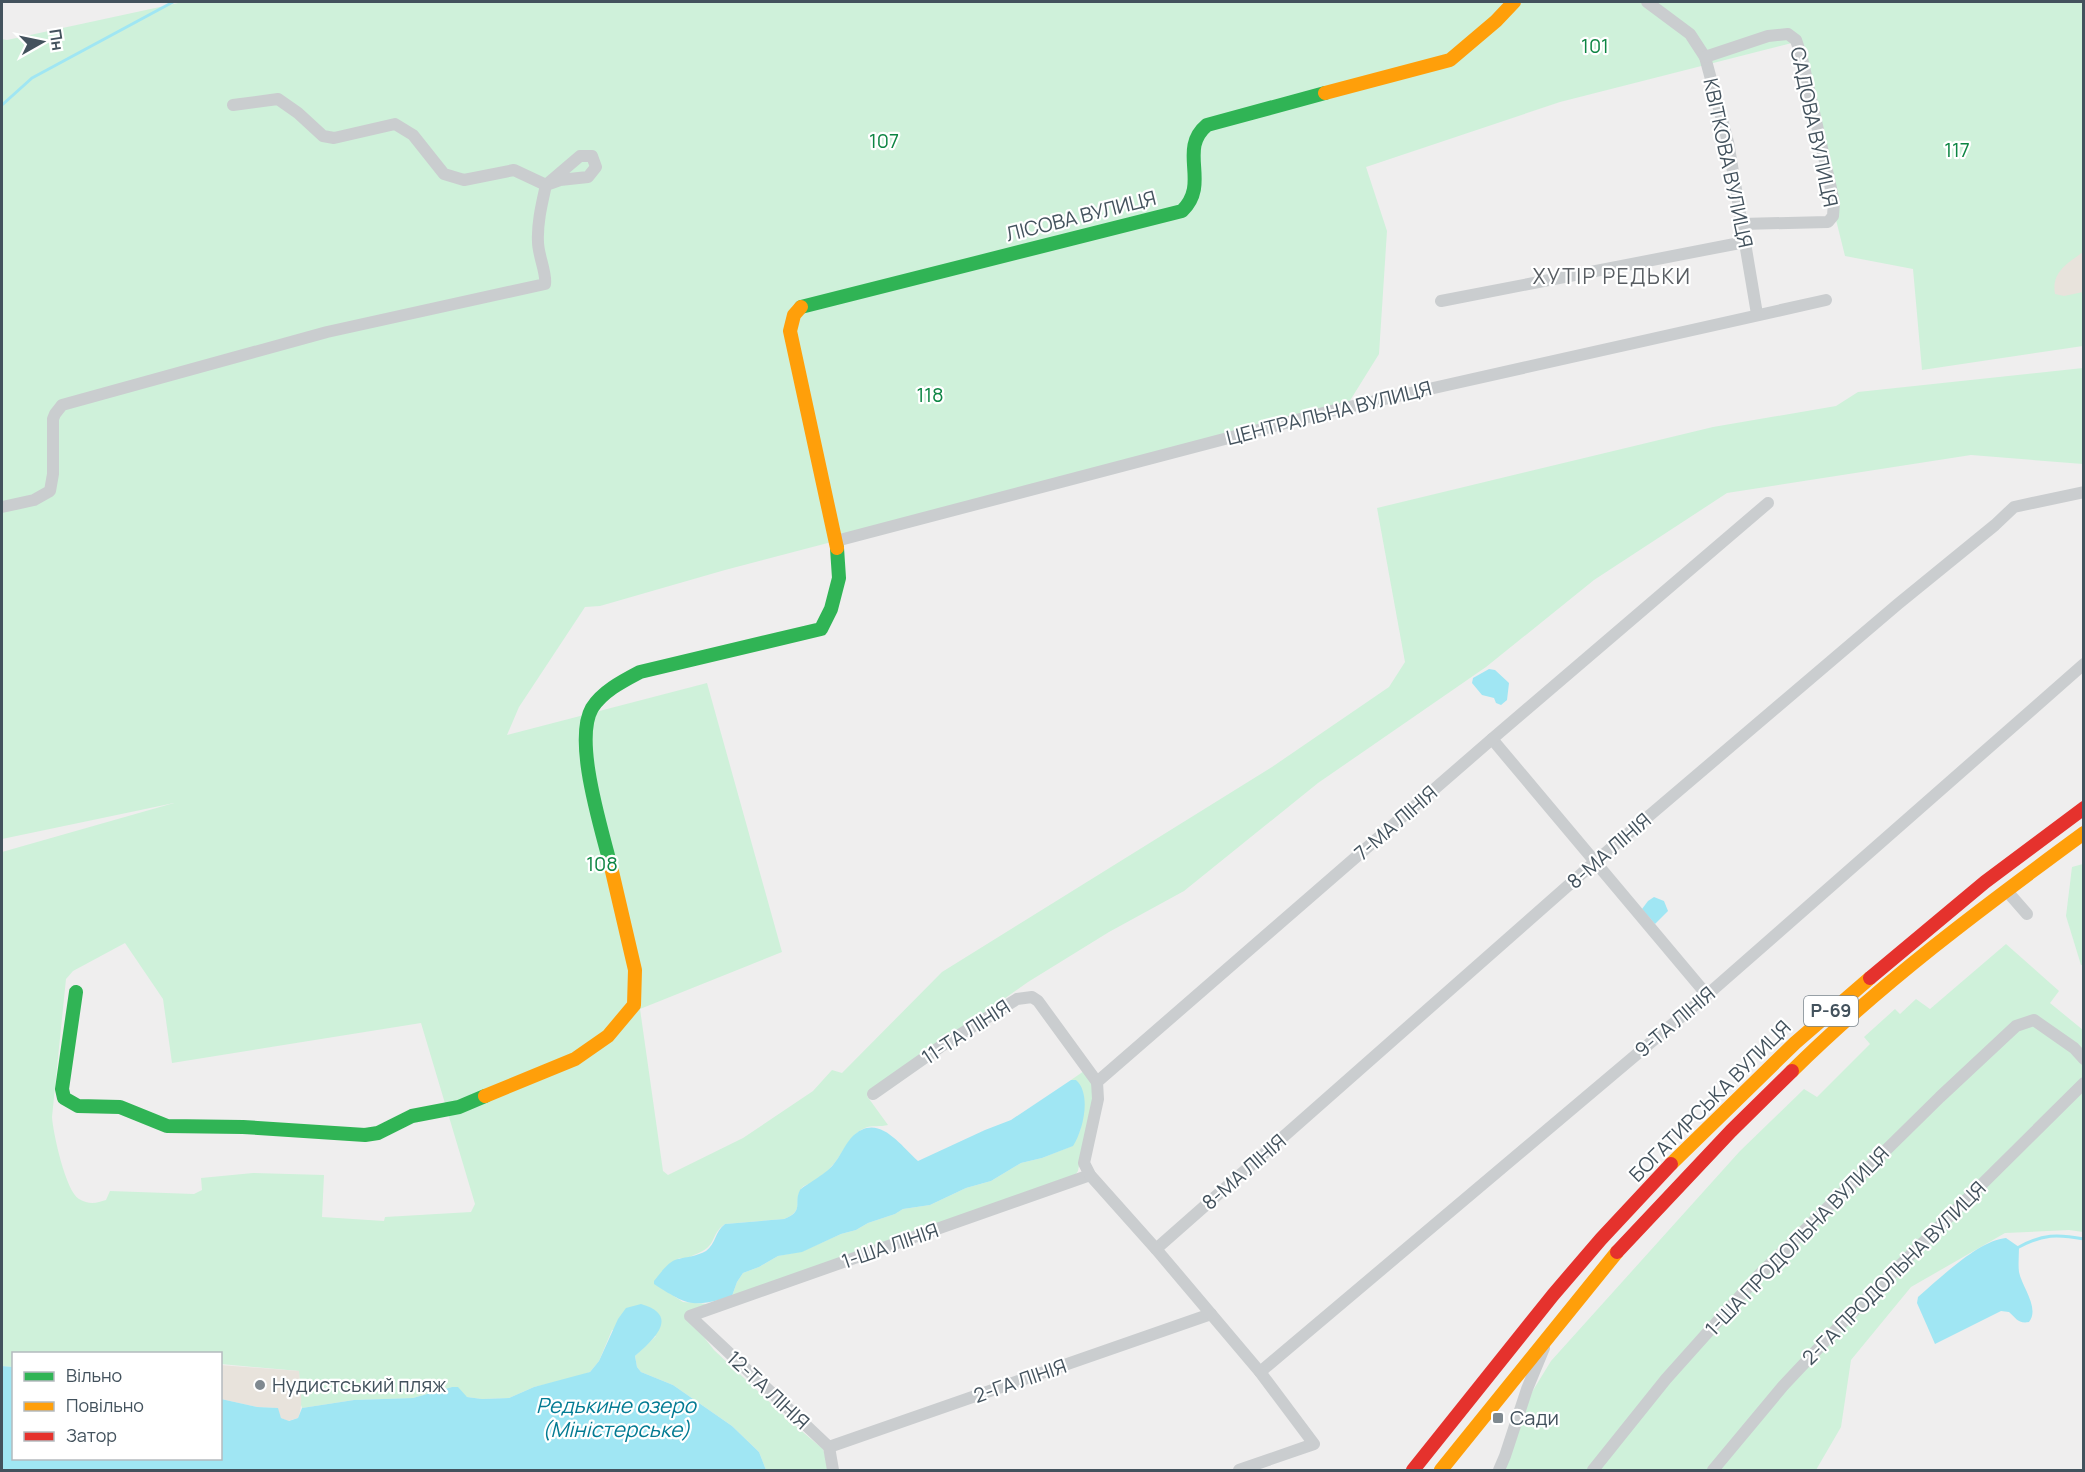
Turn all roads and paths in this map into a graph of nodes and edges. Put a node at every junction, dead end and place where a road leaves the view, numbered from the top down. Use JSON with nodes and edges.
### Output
{"nodes":[{"id":1,"x":1514,"y":2,"type":"edge"},
{"id":2,"x":1647,"y":2,"type":"edge"},
{"id":3,"x":1705,"y":57,"type":"junction"},
{"id":4,"x":233,"y":105,"type":"dead end"},
{"id":5,"x":1741,"y":224,"type":"junction"},
{"id":6,"x":1744,"y":242,"type":"junction"},
{"id":7,"x":1826,"y":300,"type":"dead end"},
{"id":8,"x":1441,"y":302,"type":"dead end"},
{"id":9,"x":1757,"y":314,"type":"junction"},
{"id":10,"x":2084,"y":492,"type":"edge"},
{"id":11,"x":1768,"y":502,"type":"dead end"},
{"id":12,"x":2,"y":507,"type":"edge"},
{"id":13,"x":836,"y":541,"type":"junction"},
{"id":14,"x":2084,"y":664,"type":"edge"},
{"id":15,"x":1492,"y":739,"type":"junction"},
{"id":16,"x":2084,"y":808,"type":"edge"},
{"id":17,"x":2084,"y":832,"type":"edge"},
{"id":18,"x":1596,"y":861,"type":"junction"},
{"id":19,"x":2006,"y":890,"type":"junction"},
{"id":20,"x":2027,"y":914,"type":"dead end"},
{"id":21,"x":76,"y":992,"type":"dead end"},
{"id":22,"x":1707,"y":995,"type":"junction"},
{"id":23,"x":2084,"y":1059,"type":"edge"},
{"id":24,"x":1097,"y":1082,"type":"junction"},
{"id":25,"x":2084,"y":1083,"type":"edge"},
{"id":26,"x":873,"y":1094,"type":"dead end"},
{"id":27,"x":1090,"y":1175,"type":"junction"},
{"id":28,"x":1156,"y":1249,"type":"junction"},
{"id":29,"x":1211,"y":1314,"type":"junction"},
{"id":30,"x":690,"y":1316,"type":"joint"},
{"id":31,"x":1551,"y":1332,"type":"junction"},
{"id":32,"x":1260,"y":1372,"type":"junction"},
{"id":33,"x":829,"y":1447,"type":"junction"},
{"id":34,"x":833,"y":1470,"type":"edge"},
{"id":35,"x":1239,"y":1470,"type":"edge"},
{"id":36,"x":1413,"y":1470,"type":"edge"},
{"id":37,"x":1441,"y":1470,"type":"edge"},
{"id":38,"x":1499,"y":1470,"type":"edge"},
{"id":39,"x":1593,"y":1470,"type":"edge"},
{"id":40,"x":1713,"y":1470,"type":"edge"}],
"edges":[{"from":1,"to":13,"type":"street","name":"ЛІСОВА ВУЛИЦЯ"},
{"from":2,"to":3,"type":"street","name":"КВІТКОВА ВУЛИЦЯ"},
{"from":3,"to":5,"type":"street","name":"КВІТКОВА ВУЛИЦЯ"},
{"from":3,"to":5,"type":"street","name":"САДОВА ВУЛИЦЯ"},
{"from":4,"to":12,"type":"street"},
{"from":5,"to":6,"type":"street","name":"КВІТКОВА ВУЛИЦЯ"},
{"from":6,"to":8,"type":"street"},
{"from":6,"to":9,"type":"street","name":"КВІТКОВА ВУЛИЦЯ"},
{"from":7,"to":9,"type":"street","name":"ЦЕНТРАЛЬНА ВУЛИЦЯ"},
{"from":9,"to":13,"type":"street","name":"ЦЕНТРАЛЬНА ВУЛИЦЯ"},
{"from":10,"to":18,"type":"street","name":"8-МА ЛІНІЯ"},
{"from":11,"to":15,"type":"street","name":"7-МА ЛІНІЯ"},
{"from":13,"to":21,"type":"street"},
{"from":14,"to":22,"type":"street","name":"9-ТА ЛІНІЯ"},
{"from":15,"to":18,"type":"street"},
{"from":15,"to":24,"type":"street","name":"7-МА ЛІНІЯ"},
{"from":16,"to":36,"type":"street","name":"БОГАТИРСЬКА ВУЛИЦЯ","number":"Р-69"},
{"from":17,"to":19,"type":"street","name":"БОГАТИРСЬКА ВУЛИЦЯ","number":"Р-69"},
{"from":18,"to":22,"type":"street"},
{"from":18,"to":28,"type":"street","name":"8-МА ЛІНІЯ"},
{"from":19,"to":20,"type":"street"},
{"from":19,"to":31,"type":"street","name":"БОГАТИРСЬКА ВУЛИЦЯ","number":"Р-69"},
{"from":22,"to":32,"type":"street","name":"9-ТА ЛІНІЯ"},
{"from":23,"to":39,"type":"street","name":"1-ША ПРОДОЛЬНА ВУЛИЦЯ"},
{"from":24,"to":26,"type":"street","name":"11-ТА ЛІНІЯ"},
{"from":24,"to":27,"type":"street"},
{"from":25,"to":40,"type":"street","name":"2-ГА ПРОДОЛЬНА ВУЛИЦЯ"},
{"from":27,"to":28,"type":"street"},
{"from":27,"to":30,"type":"street","name":"1-ША ЛІНІЯ"},
{"from":28,"to":29,"type":"street"},
{"from":29,"to":32,"type":"street"},
{"from":29,"to":33,"type":"street","name":"2-ГА ЛІНІЯ"},
{"from":30,"to":33,"type":"street","name":"12-ТА ЛІНІЯ"},
{"from":31,"to":37,"type":"street","name":"БОГАТИРСЬКА ВУЛИЦЯ","number":"Р-69"},
{"from":31,"to":38,"type":"street"},
{"from":32,"to":35,"type":"street"},
{"from":33,"to":34,"type":"street"}]}
